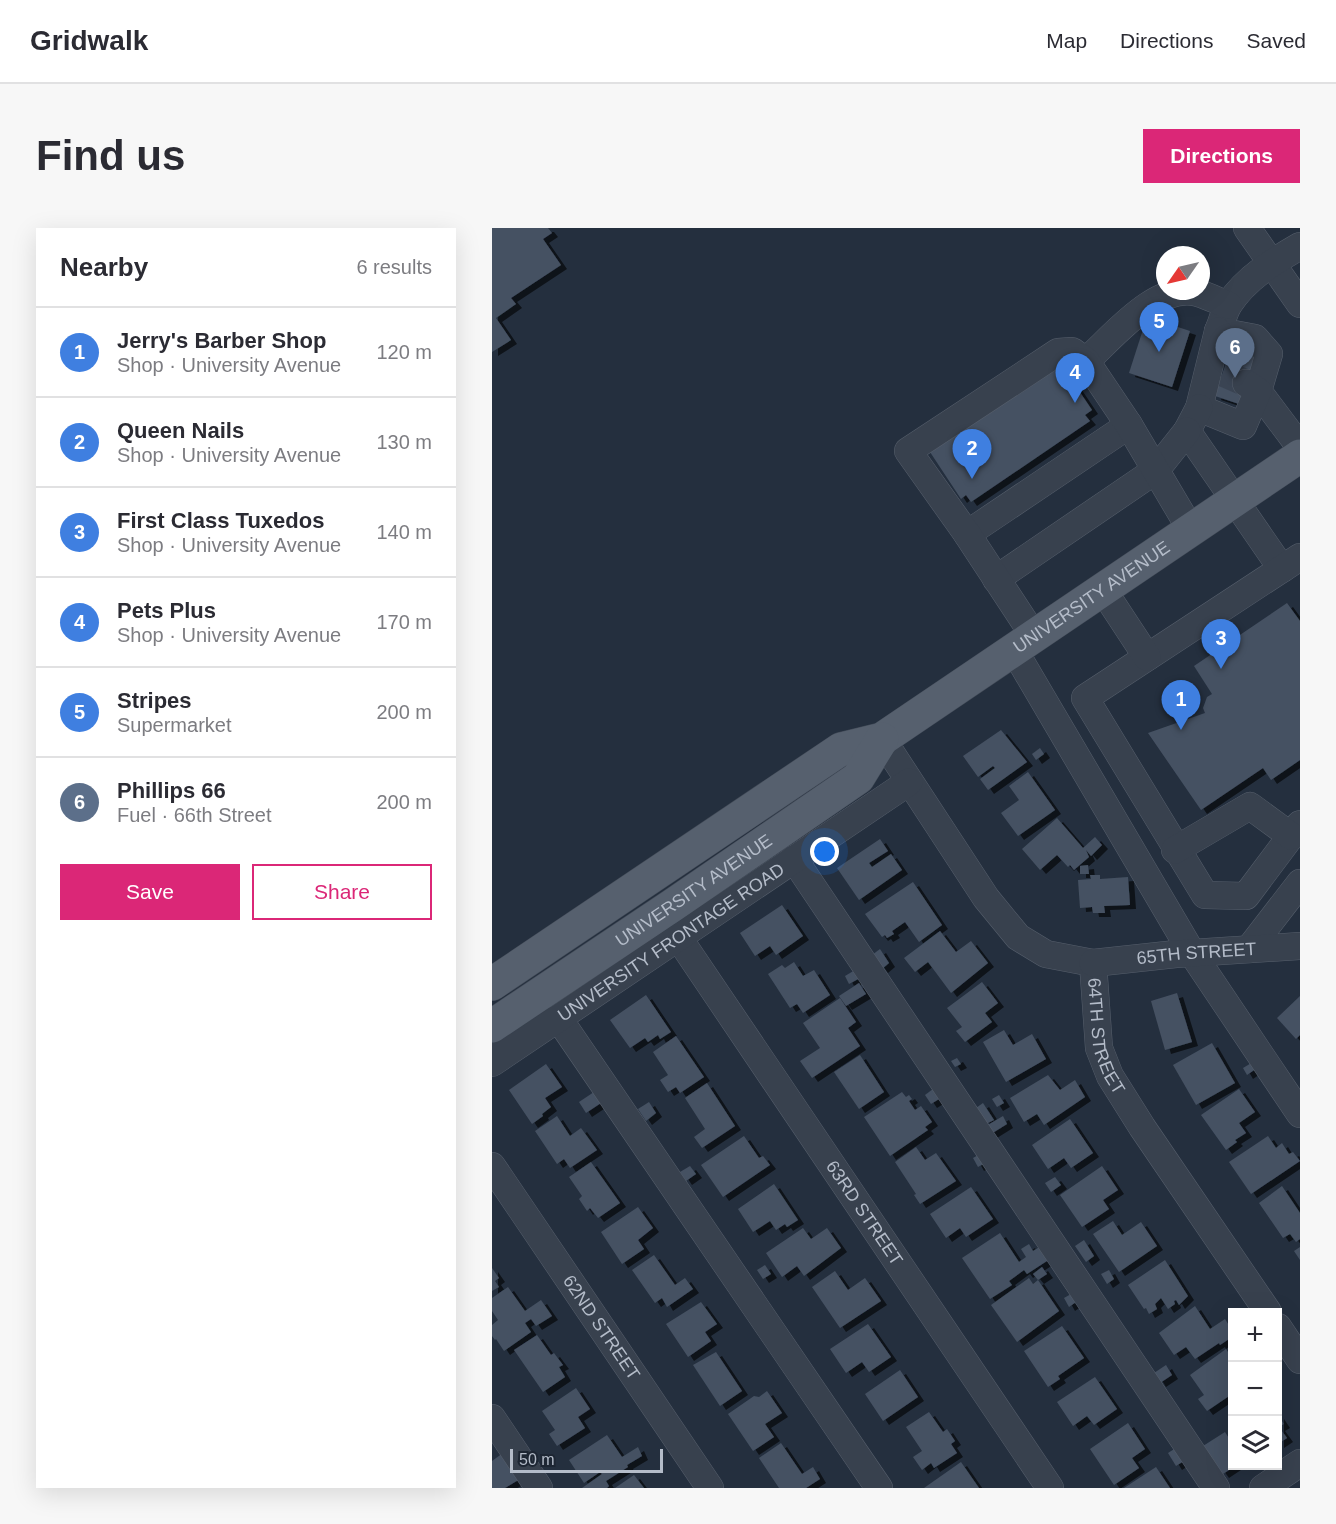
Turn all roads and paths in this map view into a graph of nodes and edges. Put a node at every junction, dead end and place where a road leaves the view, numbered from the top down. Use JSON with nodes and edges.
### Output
{"nodes":[{"id":1,"x":1248,"y":228,"type":"edge"},
{"id":2,"x":1300,"y":246,"type":"edge"},
{"id":3,"x":1272,"y":262,"type":"junction"},
{"id":4,"x":1300,"y":304,"type":"edge"},
{"id":5,"x":1228,"y":305,"type":"junction"},
{"id":6,"x":1218,"y":331,"type":"junction"},
{"id":7,"x":1086,"y":361,"type":"junction"},
{"id":8,"x":1234,"y":378,"type":"junction"},
{"id":9,"x":1193,"y":419,"type":"junction"},
{"id":10,"x":1130,"y":425,"type":"junction"},
{"id":11,"x":1300,"y":447,"type":"edge"},
{"id":12,"x":1300,"y":456,"type":"edge"},
{"id":13,"x":1156,"y":470,"type":"junction"},
{"id":14,"x":1235,"y":500,"type":"junction"},
{"id":15,"x":1191,"y":530,"type":"junction"},
{"id":16,"x":967,"y":534,"type":"junction"},
{"id":17,"x":1291,"y":563,"type":"edge"},
{"id":18,"x":996,"y":579,"type":"junction"},
{"id":19,"x":1103,"y":590,"type":"junction"},
{"id":20,"x":1024,"y":643,"type":"junction"},
{"id":21,"x":1147,"y":657,"type":"junction"},
{"id":22,"x":882,"y":740,"type":"junction"},
{"id":23,"x":909,"y":782,"type":"junction"},
{"id":24,"x":1295,"y":830,"type":"edge"},
{"id":25,"x":1175,"y":850,"type":"junction"},
{"id":26,"x":794,"y":860,"type":"junction"},
{"id":27,"x":1300,"y":883,"type":"edge"},
{"id":28,"x":678,"y":937,"type":"junction"},
{"id":29,"x":1300,"y":946,"type":"edge"},
{"id":30,"x":1249,"y":949,"type":"junction"},
{"id":31,"x":1192,"y":953,"type":"junction"},
{"id":32,"x":1093,"y":963,"type":"junction"},
{"id":33,"x":492,"y":984,"type":"edge"},
{"id":34,"x":559,"y":1018,"type":"junction"},
{"id":35,"x":492,"y":1026,"type":"edge"},
{"id":36,"x":492,"y":1037,"type":"edge"},
{"id":37,"x":492,"y":1063,"type":"edge"},
{"id":38,"x":1300,"y":1114,"type":"edge"},
{"id":39,"x":492,"y":1166,"type":"edge"},
{"id":40,"x":1265,"y":1308,"type":"edge"},
{"id":41,"x":1282,"y":1333,"type":"edge"},
{"id":42,"x":1300,"y":1360,"type":"edge"},
{"id":43,"x":492,"y":1418,"type":"edge"},
{"id":44,"x":1300,"y":1463,"type":"edge"},
{"id":45,"x":539,"y":1488,"type":"edge"},
{"id":46,"x":710,"y":1488,"type":"edge"},
{"id":47,"x":879,"y":1488,"type":"edge"},
{"id":48,"x":1050,"y":1488,"type":"edge"},
{"id":49,"x":1216,"y":1488,"type":"edge"},
{"id":50,"x":1263,"y":1488,"type":"edge"}],
"edges":[{"from":1,"to":3,"type":"street"},
{"from":2,"to":3,"type":"street"},
{"from":3,"to":4,"type":"street"},
{"from":3,"to":5,"type":"street"},
{"from":5,"to":6,"type":"street"},
{"from":5,"to":7,"type":"street"},
{"from":6,"to":8,"type":"street"},
{"from":6,"to":8,"type":"street"},
{"from":7,"to":10,"type":"street"},
{"from":7,"to":16,"type":"street"},
{"from":8,"to":9,"type":"street"},
{"from":8,"to":9,"type":"street"},
{"from":8,"to":11,"type":"street"},
{"from":9,"to":13,"type":"street"},
{"from":9,"to":14,"type":"street"},
{"from":10,"to":13,"type":"street"},
{"from":10,"to":16,"type":"street"},
{"from":12,"to":14,"type":"main road","name":"UNIVERSITY AVENUE"},
{"from":13,"to":15,"type":"street"},
{"from":13,"to":18,"type":"street"},
{"from":14,"to":15,"type":"main road","name":"UNIVERSITY AVENUE"},
{"from":14,"to":17,"type":"street"},
{"from":15,"to":19,"type":"main road","name":"UNIVERSITY AVENUE"},
{"from":16,"to":18,"type":"street"},
{"from":17,"to":21,"type":"street"},
{"from":18,"to":20,"type":"street"},
{"from":19,"to":20,"type":"main road","name":"UNIVERSITY AVENUE"},
{"from":19,"to":21,"type":"street"},
{"from":20,"to":22,"type":"main road","name":"UNIVERSITY AVENUE"},
{"from":20,"to":31,"type":"street"},
{"from":21,"to":25,"type":"street"},
{"from":22,"to":23,"type":"street","name":"64TH STREET"},
{"from":22,"to":33,"type":"main road","name":"UNIVERSITY AVENUE"},
{"from":22,"to":35,"type":"main road","name":"UNIVERSITY AVENUE"},
{"from":23,"to":26,"type":"street","name":"UNIVERSITY FRONTAGE ROAD"},
{"from":23,"to":32,"type":"street","name":"64TH STREET"},
{"from":24,"to":25,"type":"street"},
{"from":24,"to":25,"type":"street"},
{"from":26,"to":28,"type":"street","name":"UNIVERSITY FRONTAGE ROAD"},
{"from":26,"to":49,"type":"street"},
{"from":27,"to":30,"type":"street"},
{"from":28,"to":34,"type":"street","name":"UNIVERSITY FRONTAGE ROAD"},
{"from":28,"to":48,"type":"street","name":"63RD STREET"},
{"from":29,"to":30,"type":"street","name":"65TH STREET"},
{"from":30,"to":31,"type":"street","name":"65TH STREET"},
{"from":31,"to":32,"type":"street","name":"65TH STREET"},
{"from":31,"to":38,"type":"street"},
{"from":32,"to":40,"type":"street","name":"64TH STREET"},
{"from":34,"to":36,"type":"street"},
{"from":34,"to":37,"type":"street","name":"UNIVERSITY FRONTAGE ROAD"},
{"from":34,"to":47,"type":"street"},
{"from":39,"to":46,"type":"street","name":"62ND STREET"},
{"from":41,"to":42,"type":"street"},
{"from":43,"to":45,"type":"street"},
{"from":44,"to":50,"type":"street"}]}
